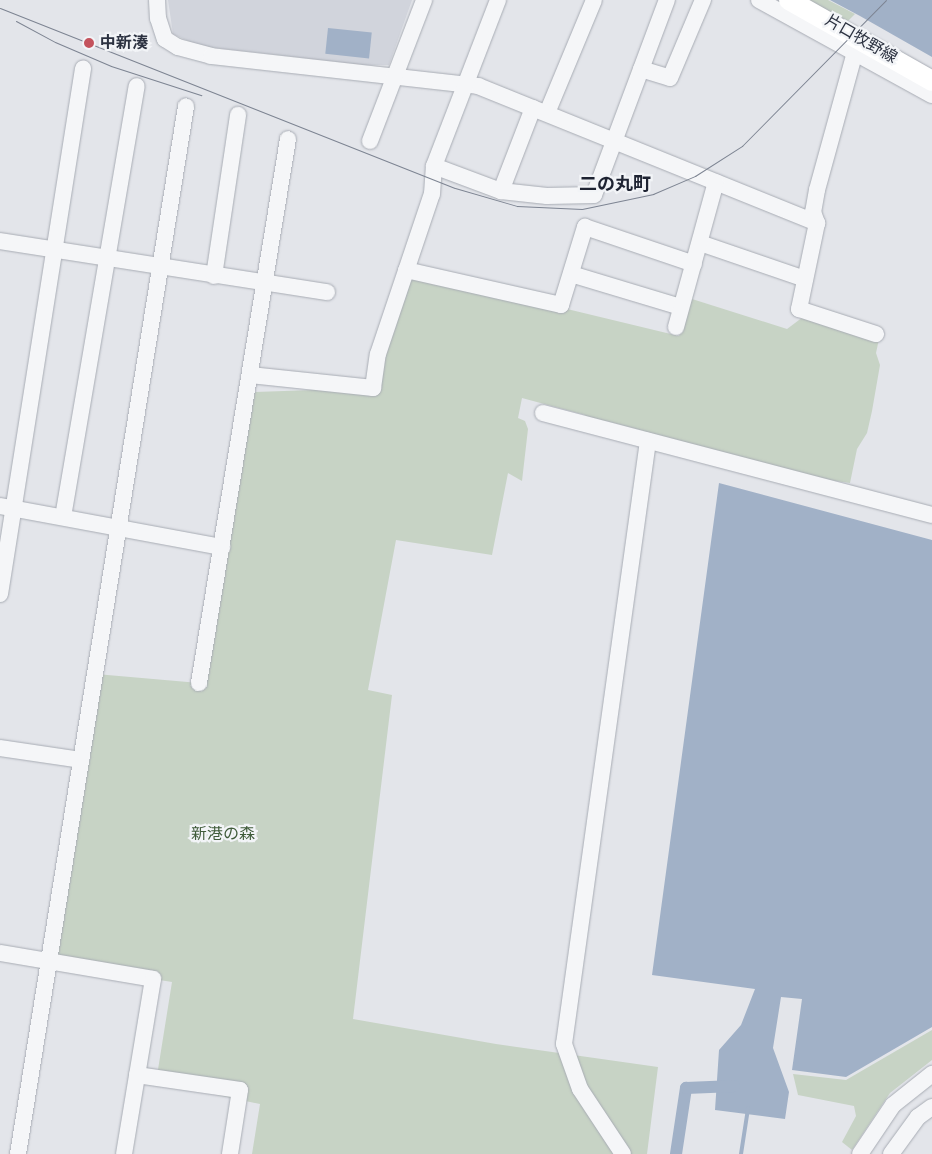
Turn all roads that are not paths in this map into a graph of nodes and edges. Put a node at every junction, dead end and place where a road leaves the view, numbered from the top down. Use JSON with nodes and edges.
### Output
{"nodes":[{"id":1,"x":157,"y":0,"type":"edge"},
{"id":2,"x":424,"y":0,"type":"edge"},
{"id":3,"x":498,"y":0,"type":"edge"},
{"id":4,"x":594,"y":0,"type":"edge"},
{"id":5,"x":667,"y":0,"type":"edge"},
{"id":6,"x":703,"y":0,"type":"edge"},
{"id":7,"x":759,"y":0,"type":"edge"},
{"id":8,"x":788,"y":0,"type":"edge"},
{"id":9,"x":855,"y":52,"type":"junction"},
{"id":10,"x":83,"y":69,"type":"dead end"},
{"id":11,"x":641,"y":69,"type":"junction"},
{"id":12,"x":396,"y":78,"type":"junction"},
{"id":13,"x":932,"y":81,"type":"edge"},
{"id":14,"x":463,"y":85,"type":"junction"},
{"id":15,"x":136,"y":86,"type":"dead end"},
{"id":16,"x":932,"y":95,"type":"edge"},
{"id":17,"x":186,"y":106,"type":"dead end"},
{"id":18,"x":540,"y":110,"type":"junction"},
{"id":19,"x":238,"y":115,"type":"dead end"},
{"id":20,"x":288,"y":138,"type":"dead end"},
{"id":21,"x":614,"y":141,"type":"junction"},
{"id":22,"x":370,"y":142,"type":"dead end"},
{"id":23,"x":434,"y":166,"type":"junction"},
{"id":24,"x":716,"y":182,"type":"junction"},
{"id":25,"x":501,"y":191,"type":"junction"},
{"id":26,"x":817,"y":223,"type":"junction"},
{"id":27,"x":0,"y":241,"type":"edge"},
{"id":28,"x":700,"y":243,"type":"junction"},
{"id":29,"x":54,"y":250,"type":"junction"},
{"id":30,"x":109,"y":259,"type":"junction"},
{"id":31,"x":694,"y":264,"type":"junction"},
{"id":32,"x":162,"y":268,"type":"junction"},
{"id":33,"x":406,"y":270,"type":"junction"},
{"id":34,"x":572,"y":274,"type":"junction"},
{"id":35,"x":214,"y":276,"type":"junction"},
{"id":36,"x":805,"y":279,"type":"junction"},
{"id":37,"x":262,"y":282,"type":"junction"},
{"id":38,"x":327,"y":292,"type":"dead end"},
{"id":39,"x":680,"y":307,"type":"junction"},
{"id":40,"x":676,"y":327,"type":"dead end"},
{"id":41,"x":876,"y":334,"type":"dead end"},
{"id":42,"x":250,"y":375,"type":"junction"},
{"id":43,"x":543,"y":413,"type":"dead end"},
{"id":44,"x":648,"y":440,"type":"junction"},
{"id":45,"x":6,"y":507,"type":"edge"},
{"id":46,"x":932,"y":516,"type":"edge"},
{"id":47,"x":63,"y":517,"type":"junction"},
{"id":48,"x":120,"y":528,"type":"junction"},
{"id":49,"x":222,"y":547,"type":"junction"},
{"id":50,"x":1,"y":583,"type":"edge"},
{"id":51,"x":199,"y":683,"type":"dead end"},
{"id":52,"x":0,"y":748,"type":"edge"},
{"id":53,"x":81,"y":760,"type":"junction"},
{"id":54,"x":0,"y":953,"type":"edge"},
{"id":55,"x":49,"y":962,"type":"junction"},
{"id":56,"x":932,"y":1074,"type":"edge"},
{"id":57,"x":137,"y":1075,"type":"junction"},
{"id":58,"x":932,"y":1107,"type":"edge"},
{"id":59,"x":18,"y":1154,"type":"edge"},
{"id":60,"x":124,"y":1154,"type":"edge"},
{"id":61,"x":230,"y":1154,"type":"edge"},
{"id":62,"x":623,"y":1154,"type":"edge"},
{"id":63,"x":860,"y":1154,"type":"edge"},
{"id":64,"x":891,"y":1154,"type":"edge"}],
"edges":[{"from":1,"to":12,"type":"street"},
{"from":2,"to":12,"type":"street"},
{"from":3,"to":14,"type":"street"},
{"from":4,"to":18,"type":"street"},
{"from":5,"to":11,"type":"street"},
{"from":6,"to":11,"type":"street"},
{"from":7,"to":9,"type":"street"},
{"from":8,"to":13,"type":"main road","name":"片口牧野線"},
{"from":9,"to":16,"type":"street"},
{"from":9,"to":26,"type":"street"},
{"from":10,"to":29,"type":"street"},
{"from":11,"to":21,"type":"street"},
{"from":12,"to":14,"type":"street"},
{"from":12,"to":22,"type":"street"},
{"from":14,"to":18,"type":"street"},
{"from":14,"to":23,"type":"street"},
{"from":15,"to":30,"type":"street"},
{"from":17,"to":32,"type":"street"},
{"from":18,"to":21,"type":"street"},
{"from":18,"to":25,"type":"street"},
{"from":19,"to":35,"type":"street"},
{"from":20,"to":37,"type":"street"},
{"from":21,"to":24,"type":"street"},
{"from":21,"to":25,"type":"street"},
{"from":23,"to":25,"type":"street"},
{"from":23,"to":33,"type":"street"},
{"from":24,"to":26,"type":"street"},
{"from":24,"to":28,"type":"street"},
{"from":26,"to":36,"type":"street"},
{"from":27,"to":29,"type":"street"},
{"from":28,"to":31,"type":"street"},
{"from":28,"to":36,"type":"street"},
{"from":29,"to":30,"type":"street"},
{"from":29,"to":45,"type":"street"},
{"from":30,"to":32,"type":"street"},
{"from":30,"to":47,"type":"street"},
{"from":31,"to":34,"type":"street"},
{"from":31,"to":39,"type":"street"},
{"from":32,"to":35,"type":"street"},
{"from":32,"to":48,"type":"street"},
{"from":33,"to":34,"type":"street"},
{"from":33,"to":42,"type":"street"},
{"from":34,"to":39,"type":"street"},
{"from":35,"to":37,"type":"street"},
{"from":36,"to":41,"type":"street"},
{"from":37,"to":38,"type":"street"},
{"from":37,"to":42,"type":"street"},
{"from":39,"to":40,"type":"street"},
{"from":42,"to":49,"type":"street"},
{"from":43,"to":44,"type":"street"},
{"from":44,"to":46,"type":"street"},
{"from":44,"to":62,"type":"street"},
{"from":45,"to":47,"type":"street"},
{"from":45,"to":50,"type":"street"},
{"from":47,"to":48,"type":"street"},
{"from":48,"to":49,"type":"street"},
{"from":48,"to":53,"type":"street"},
{"from":49,"to":51,"type":"street"},
{"from":52,"to":53,"type":"street"},
{"from":53,"to":55,"type":"street"},
{"from":54,"to":55,"type":"street"},
{"from":55,"to":57,"type":"street"},
{"from":55,"to":59,"type":"street"},
{"from":56,"to":63,"type":"street"},
{"from":57,"to":60,"type":"street"},
{"from":57,"to":61,"type":"street"},
{"from":58,"to":64,"type":"street"}]}
